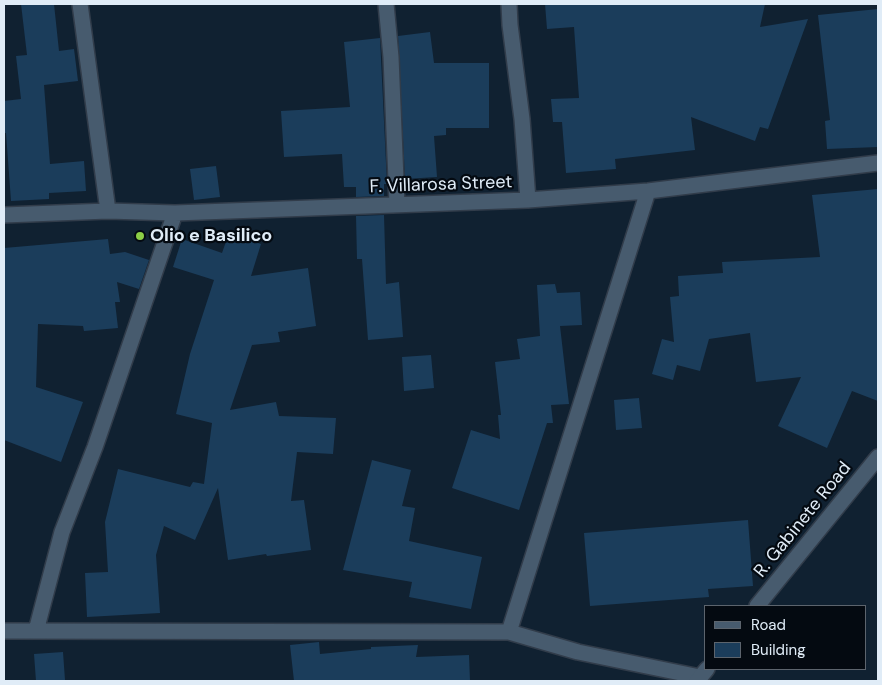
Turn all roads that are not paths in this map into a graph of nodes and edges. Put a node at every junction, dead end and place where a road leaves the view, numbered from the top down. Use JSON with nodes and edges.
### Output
{"nodes":[{"id":1,"x":80,"y":4,"type":"edge"},
{"id":2,"x":386,"y":4,"type":"edge"},
{"id":3,"x":509,"y":4,"type":"edge"},
{"id":4,"x":878,"y":163,"type":"edge"},
{"id":5,"x":648,"y":191,"type":"junction"},
{"id":6,"x":528,"y":200,"type":"junction"},
{"id":7,"x":397,"y":205,"type":"junction"},
{"id":8,"x":108,"y":211,"type":"junction"},
{"id":9,"x":175,"y":213,"type":"junction"},
{"id":10,"x":4,"y":215,"type":"edge"},
{"id":11,"x":878,"y":456,"type":"edge"},
{"id":12,"x":759,"y":605,"type":"edge"},
{"id":13,"x":4,"y":631,"type":"edge"},
{"id":14,"x":36,"y":631,"type":"junction"},
{"id":15,"x":509,"y":632,"type":"junction"},
{"id":16,"x":702,"y":676,"type":"edge"}],
"edges":[{"from":1,"to":8,"type":"street"},
{"from":2,"to":7,"type":"street"},
{"from":3,"to":6,"type":"street"},
{"from":4,"to":5,"type":"street","name":"F. Villarosa Street"},
{"from":5,"to":6,"type":"street","name":"F. Villarosa Street"},
{"from":5,"to":15,"type":"street"},
{"from":6,"to":7,"type":"street","name":"F. Villarosa Street"},
{"from":7,"to":9,"type":"street","name":"F. Villarosa Street"},
{"from":8,"to":9,"type":"street","name":"F. Villarosa Street"},
{"from":8,"to":10,"type":"street","name":"F. Villarosa Street"},
{"from":9,"to":14,"type":"street"},
{"from":11,"to":12,"type":"street","name":"R. Gabinete Road"},
{"from":13,"to":14,"type":"street"},
{"from":14,"to":15,"type":"street"},
{"from":15,"to":16,"type":"street"}]}
